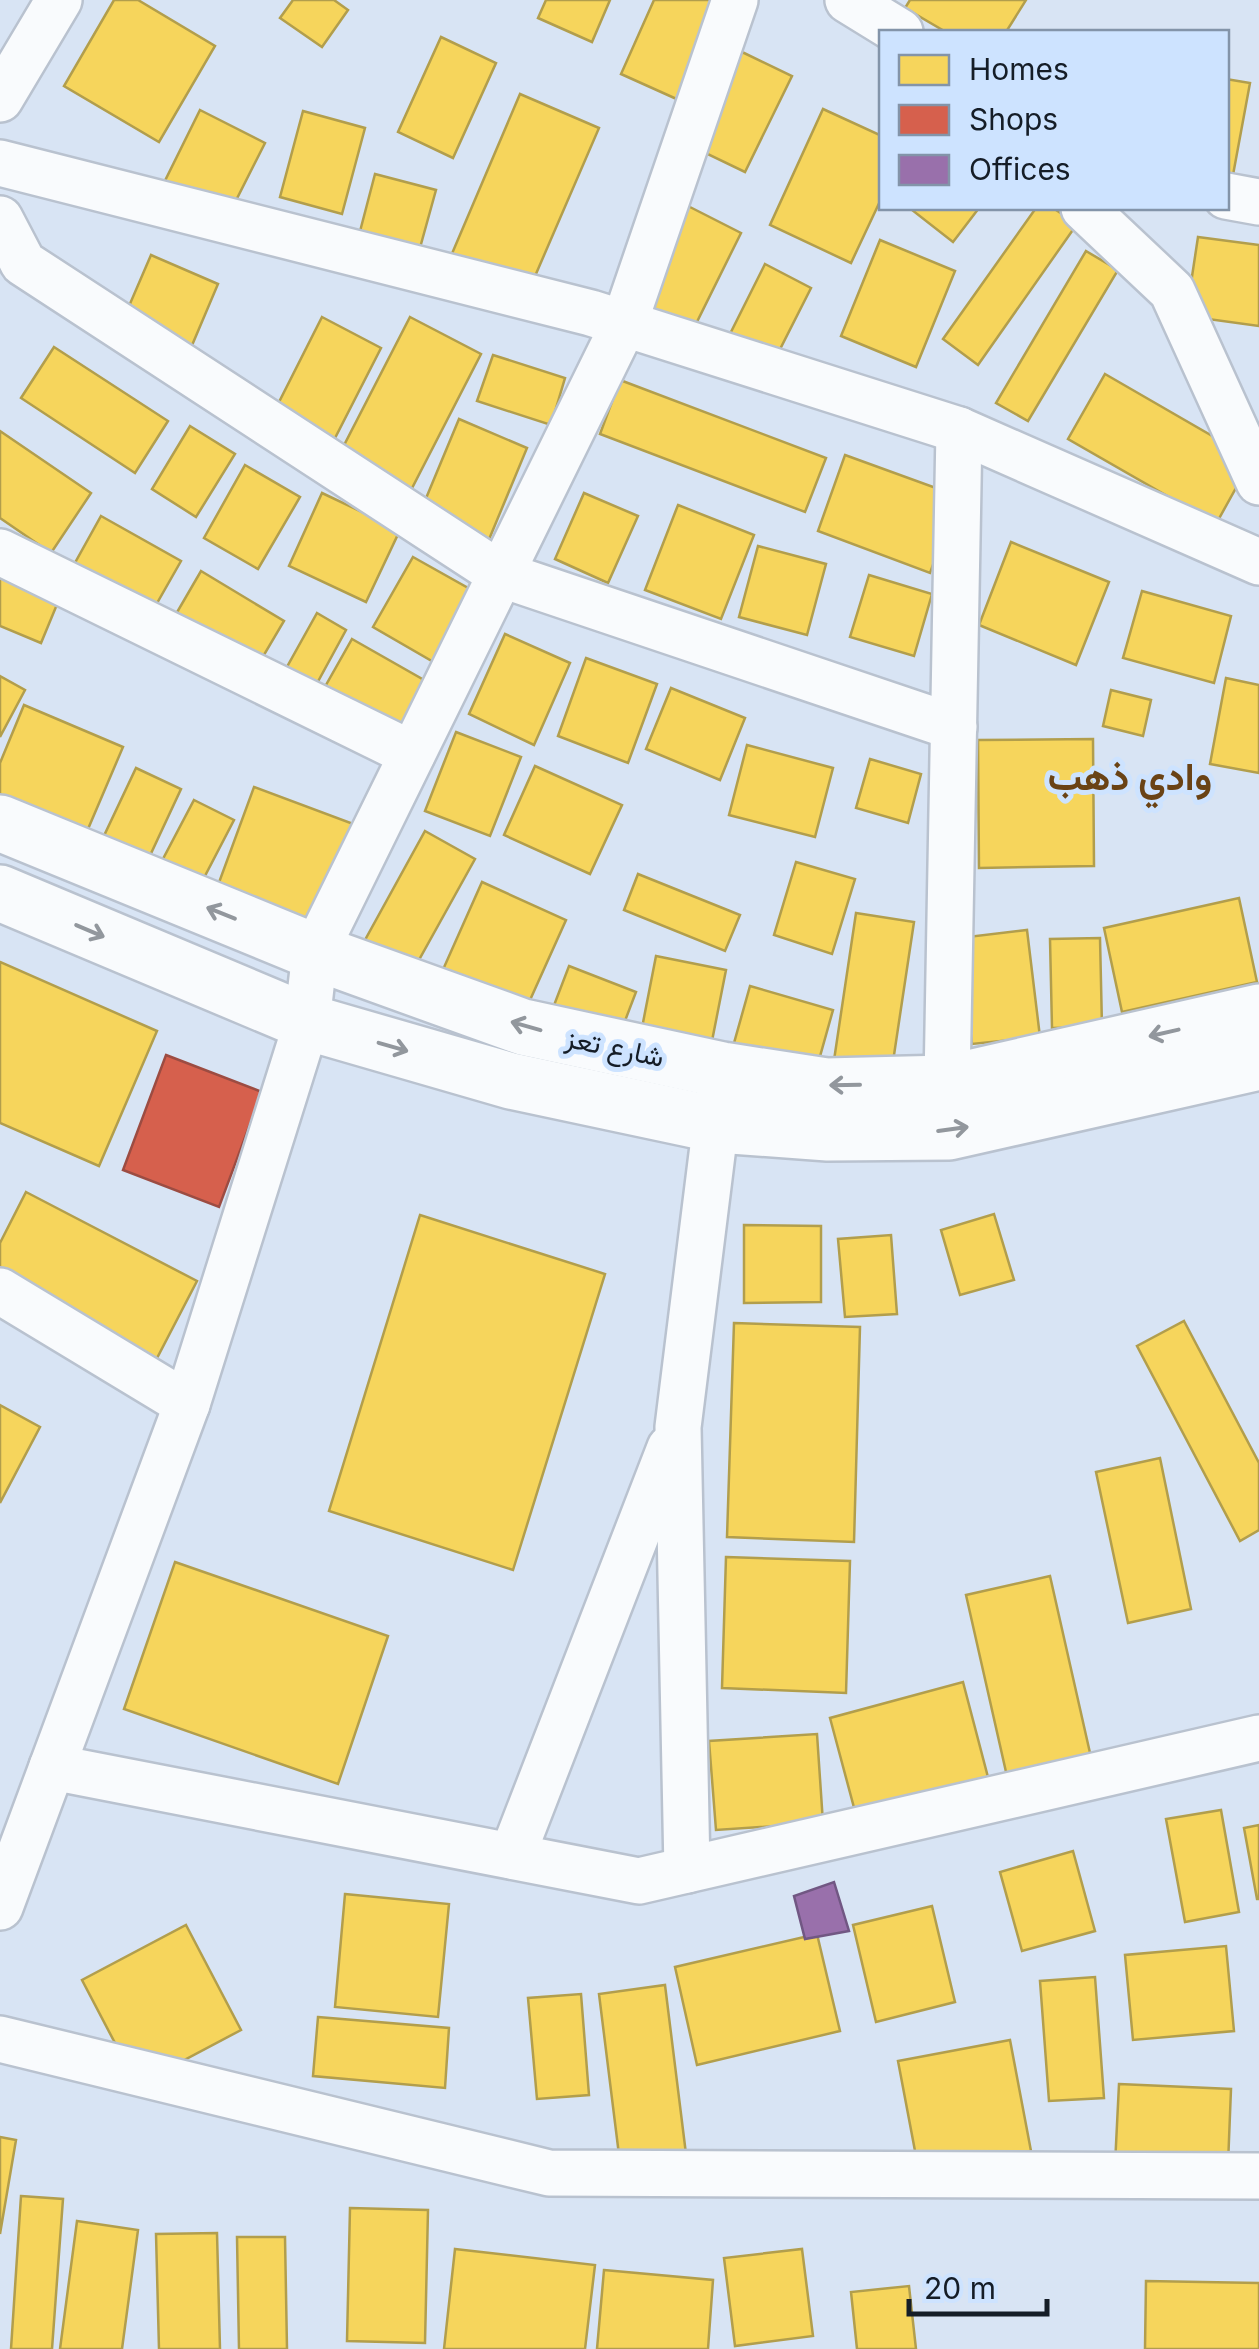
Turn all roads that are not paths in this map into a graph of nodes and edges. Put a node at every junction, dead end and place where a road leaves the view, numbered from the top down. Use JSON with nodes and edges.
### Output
{"nodes":[{"id":1,"x":59,"y":0,"type":"edge"},
{"id":2,"x":736,"y":0,"type":"edge"},
{"id":3,"x":848,"y":0,"type":"edge"},
{"id":4,"x":897,"y":30,"type":"edge"},
{"id":5,"x":0,"y":99,"type":"edge"},
{"id":6,"x":0,"y":164,"type":"edge"},
{"id":7,"x":1229,"y":197,"type":"edge"},
{"id":8,"x":1259,"y":202,"type":"edge"},
{"id":9,"x":1086,"y":210,"type":"edge"},
{"id":10,"x":0,"y":219,"type":"edge"},
{"id":11,"x":624,"y":324,"type":"junction"},
{"id":12,"x":960,"y":430,"type":"junction"},
{"id":13,"x":1259,"y":482,"type":"edge"},
{"id":14,"x":0,"y":552,"type":"edge"},
{"id":15,"x":1259,"y":562,"type":"edge"},
{"id":16,"x":500,"y":574,"type":"junction"},
{"id":17,"x":954,"y":727,"type":"junction"},
{"id":18,"x":412,"y":754,"type":"junction"},
{"id":19,"x":0,"y":823,"type":"edge"},
{"id":20,"x":0,"y":893,"type":"edge"},
{"id":21,"x":315,"y":952,"type":"junction"},
{"id":22,"x":1259,"y":1012,"type":"edge"},
{"id":23,"x":307,"y":1022,"type":"junction"},
{"id":24,"x":1259,"y":1062,"type":"edge"},
{"id":25,"x":722,"y":1070,"type":"junction"},
{"id":26,"x":947,"y":1083,"type":"junction"},
{"id":27,"x":718,"y":1125,"type":"junction"},
{"id":28,"x":0,"y":1291,"type":"edge"},
{"id":29,"x":188,"y":1404,"type":"junction"},
{"id":30,"x":678,"y":1427,"type":"junction"},
{"id":31,"x":1259,"y":1738,"type":"edge"},
{"id":32,"x":52,"y":1767,"type":"junction"},
{"id":33,"x":512,"y":1856,"type":"junction"},
{"id":34,"x":687,"y":1870,"type":"junction"},
{"id":35,"x":0,"y":1907,"type":"edge"},
{"id":36,"x":0,"y":2039,"type":"edge"},
{"id":37,"x":1259,"y":2176,"type":"edge"}],
"edges":[{"from":1,"to":5,"type":"street"},
{"from":2,"to":11,"type":"street"},
{"from":3,"to":4,"type":"street"},
{"from":6,"to":11,"type":"street"},
{"from":7,"to":8,"type":"street"},
{"from":9,"to":13,"type":"street"},
{"from":10,"to":16,"type":"street"},
{"from":11,"to":12,"type":"street"},
{"from":11,"to":16,"type":"street"},
{"from":12,"to":15,"type":"street"},
{"from":12,"to":17,"type":"street"},
{"from":14,"to":18,"type":"street"},
{"from":16,"to":17,"type":"street"},
{"from":16,"to":18,"type":"street"},
{"from":17,"to":26,"type":"street"},
{"from":18,"to":21,"type":"street"},
{"from":21,"to":19,"type":"main road","name":"شارع تعز","one_way":true},
{"from":20,"to":23,"type":"main road","name":"شارع تعز","one_way":true},
{"from":21,"to":23,"type":"street"},
{"from":25,"to":21,"type":"main road","name":"شارع تعز","one_way":true},
{"from":22,"to":26,"type":"main road","name":"شارع تعز","one_way":true},
{"from":23,"to":27,"type":"main road","name":"شارع تعز","one_way":true},
{"from":23,"to":29,"type":"street"},
{"from":27,"to":24,"type":"main road","name":"شارع تعز","one_way":true},
{"from":26,"to":25,"type":"main road","name":"شارع تعز","one_way":true},
{"from":25,"to":27,"type":"street"},
{"from":27,"to":30,"type":"street"},
{"from":28,"to":29,"type":"street"},
{"from":29,"to":32,"type":"street"},
{"from":30,"to":33,"type":"street"},
{"from":30,"to":34,"type":"street"},
{"from":31,"to":34,"type":"street"},
{"from":32,"to":33,"type":"street"},
{"from":32,"to":35,"type":"street"},
{"from":33,"to":34,"type":"street"},
{"from":36,"to":37,"type":"street"}]}
